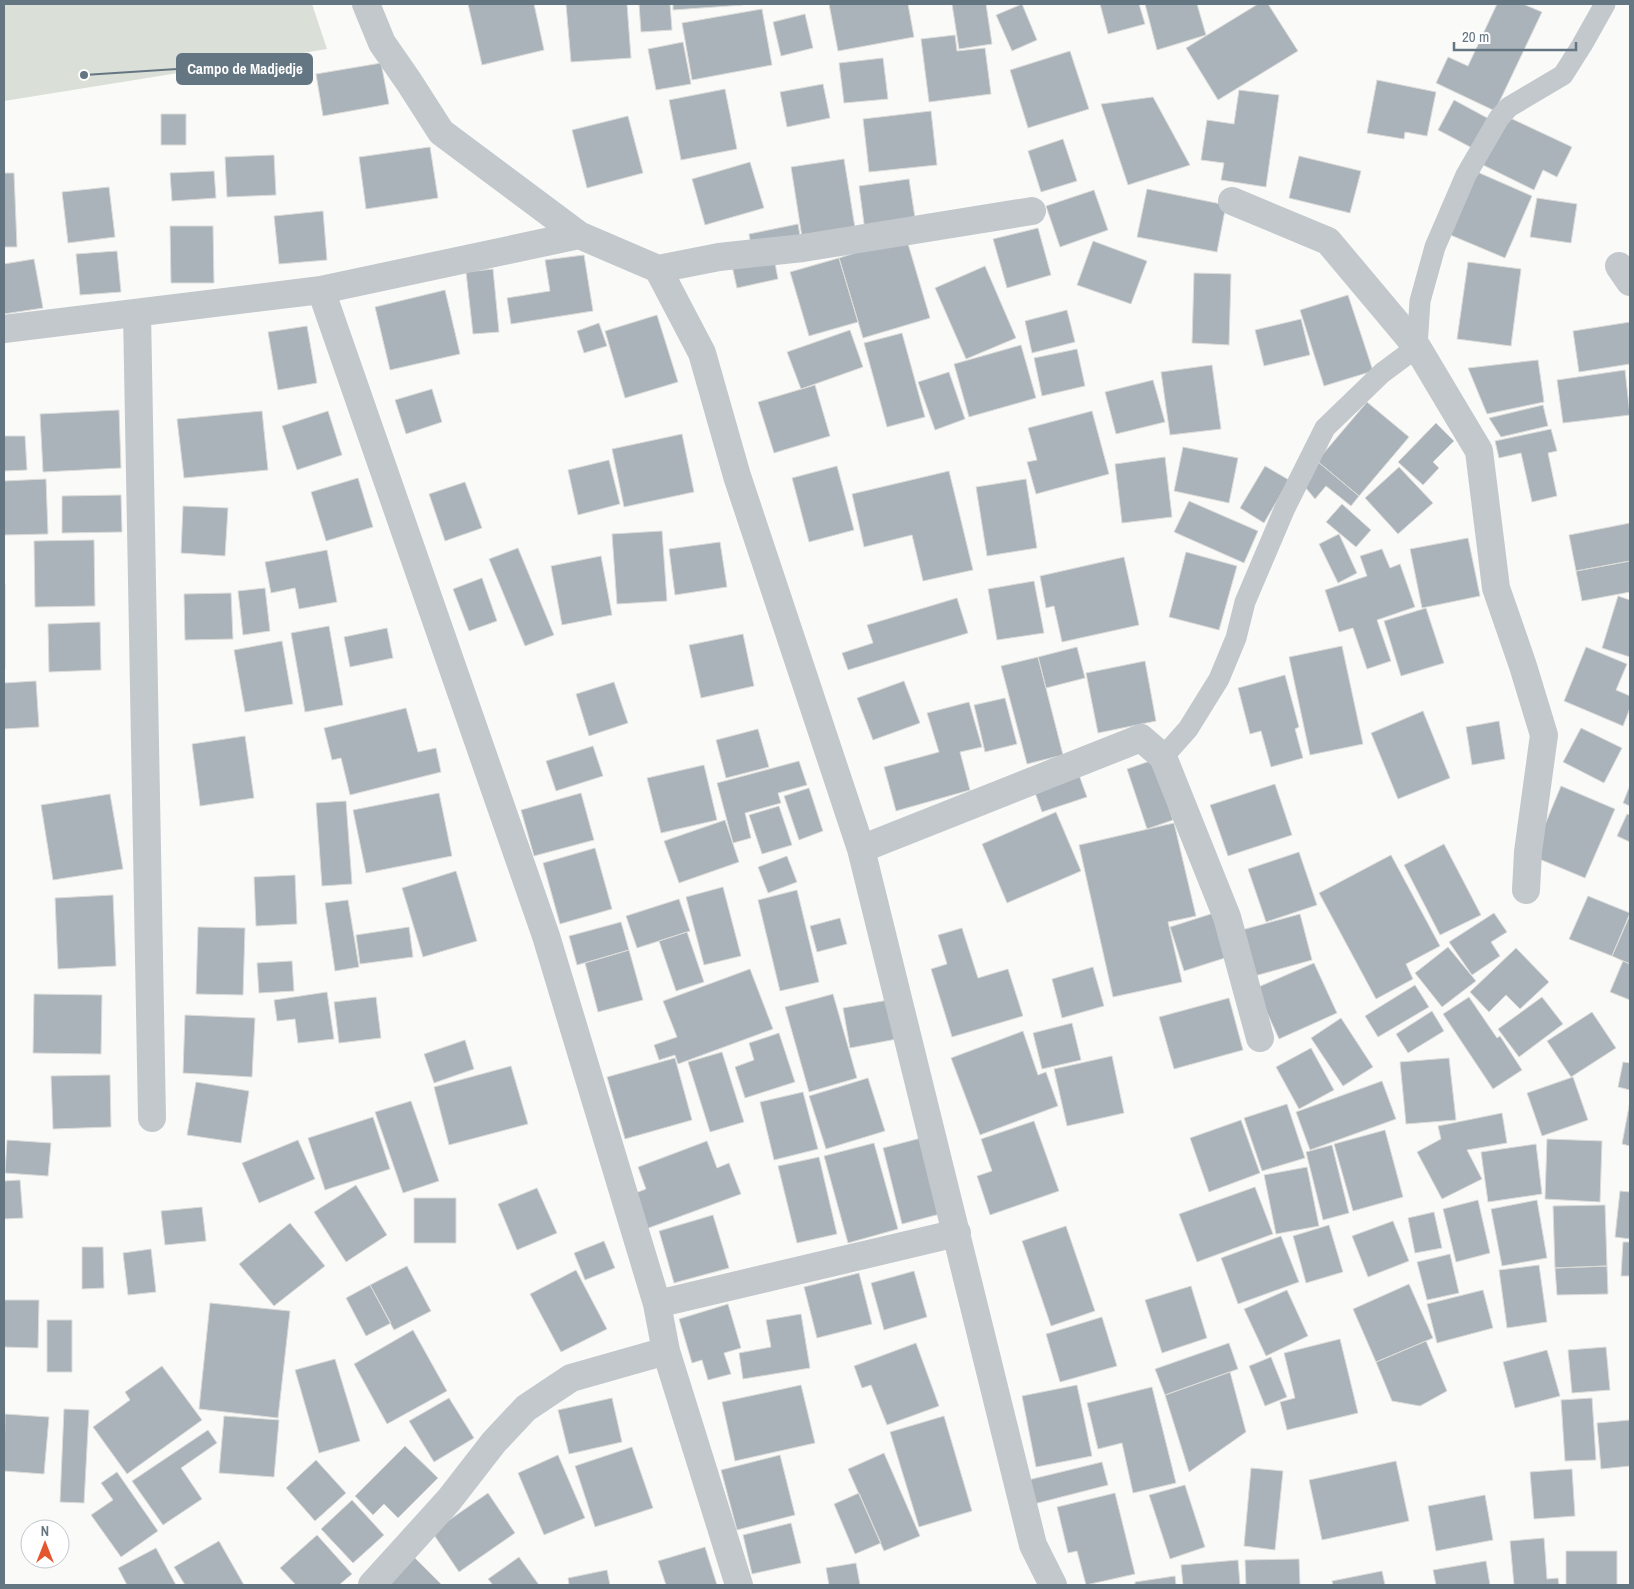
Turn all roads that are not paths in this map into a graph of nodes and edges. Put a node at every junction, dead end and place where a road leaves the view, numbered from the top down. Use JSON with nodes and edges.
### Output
{"nodes":[{"id":1,"x":366,"y":4,"type":"edge"},
{"id":2,"x":1605,"y":4,"type":"edge"},
{"id":3,"x":1232,"y":200,"type":"dead end"},
{"id":4,"x":1032,"y":211,"type":"dead end"},
{"id":5,"x":580,"y":235,"type":"junction"},
{"id":6,"x":658,"y":268,"type":"junction"},
{"id":7,"x":321,"y":290,"type":"junction"},
{"id":8,"x":137,"y":313,"type":"junction"},
{"id":9,"x":4,"y":329,"type":"edge"},
{"id":10,"x":1417,"y":347,"type":"junction"},
{"id":11,"x":1163,"y":757,"type":"junction"},
{"id":12,"x":861,"y":849,"type":"junction"},
{"id":13,"x":1526,"y":890,"type":"dead end"},
{"id":14,"x":1260,"y":1038,"type":"dead end"},
{"id":15,"x":152,"y":1118,"type":"dead end"},
{"id":16,"x":956,"y":1233,"type":"junction"},
{"id":17,"x":657,"y":1304,"type":"junction"},
{"id":18,"x":666,"y":1351,"type":"junction"},
{"id":19,"x":1033,"y":1545,"type":"junction"},
{"id":20,"x":372,"y":1585,"type":"edge"},
{"id":21,"x":739,"y":1585,"type":"edge"},
{"id":22,"x":1031,"y":1585,"type":"edge"},
{"id":23,"x":1053,"y":1585,"type":"edge"}],
"edges":[{"from":1,"to":5,"type":"street"},
{"from":2,"to":10,"type":"lane"},
{"from":3,"to":10,"type":"street"},
{"from":4,"to":6,"type":"street"},
{"from":5,"to":6,"type":"street"},
{"from":5,"to":7,"type":"street"},
{"from":6,"to":12,"type":"street"},
{"from":7,"to":8,"type":"street"},
{"from":7,"to":17,"type":"street"},
{"from":8,"to":9,"type":"street"},
{"from":8,"to":15,"type":"street"},
{"from":10,"to":11,"type":"lane"},
{"from":10,"to":13,"type":"street"},
{"from":11,"to":12,"type":"street"},
{"from":11,"to":14,"type":"street"},
{"from":12,"to":16,"type":"street"},
{"from":16,"to":17,"type":"street"},
{"from":16,"to":19,"type":"street"},
{"from":17,"to":18,"type":"street"},
{"from":18,"to":20,"type":"street"},
{"from":18,"to":21,"type":"street"},
{"from":19,"to":22,"type":"street"},
{"from":19,"to":23,"type":"street"}]}
